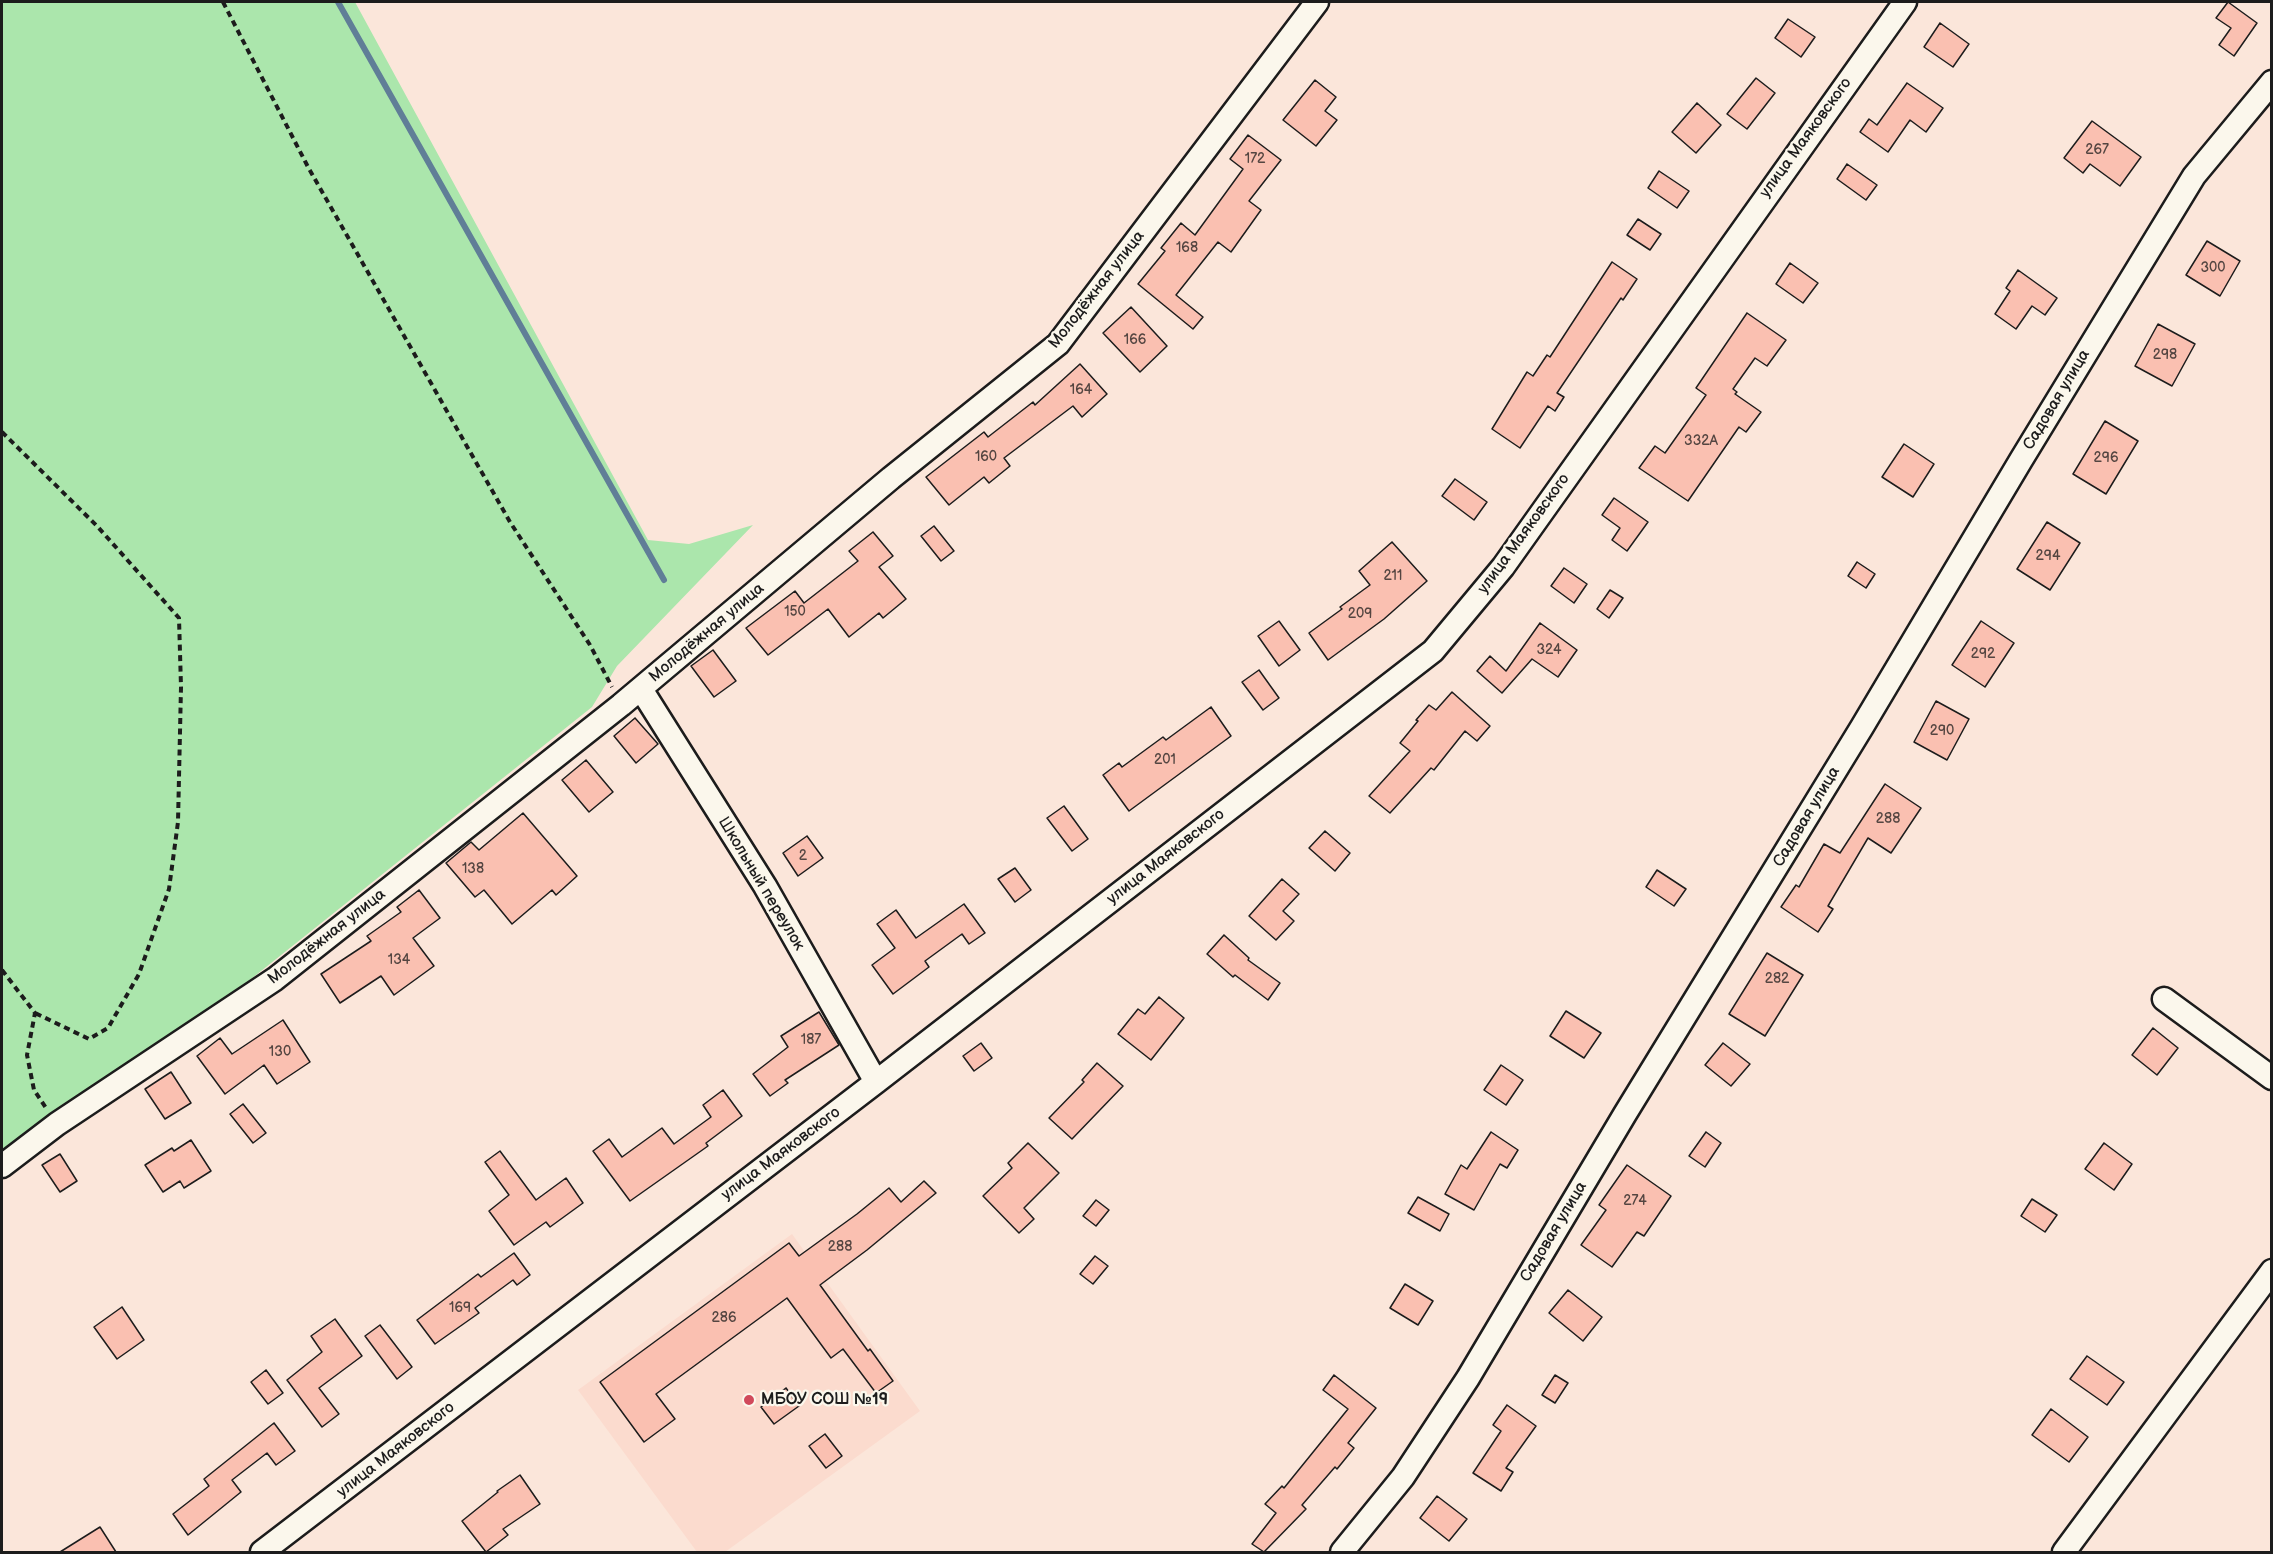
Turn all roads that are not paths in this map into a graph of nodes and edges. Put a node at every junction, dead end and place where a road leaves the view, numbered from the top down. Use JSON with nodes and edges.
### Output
{"nodes":[{"id":1,"x":1317,"y":2,"type":"edge"},
{"id":2,"x":1905,"y":2,"type":"edge"},
{"id":3,"x":2271,"y":82,"type":"edge"},
{"id":4,"x":641,"y":689,"type":"junction"},
{"id":5,"x":2163,"y":999,"type":"dead end"},
{"id":6,"x":2271,"y":1078,"type":"edge"},
{"id":7,"x":876,"y":1082,"type":"junction"},
{"id":8,"x":2,"y":1166,"type":"edge"},
{"id":9,"x":2271,"y":1271,"type":"edge"},
{"id":10,"x":262,"y":1552,"type":"edge"},
{"id":11,"x":1342,"y":1552,"type":"edge"},
{"id":12,"x":2064,"y":1552,"type":"edge"}],
"edges":[{"from":1,"to":4,"type":"street","name":"Молодёжная улица"},
{"from":2,"to":7,"type":"street","name":"улица Маяковского"},
{"from":3,"to":11,"type":"street","name":"Садовая улица"},
{"from":4,"to":7,"type":"street","name":"Школьный переулок"},
{"from":4,"to":8,"type":"street","name":"Молодёжная улица"},
{"from":5,"to":6,"type":"street"},
{"from":7,"to":10,"type":"street","name":"улица Маяковского"},
{"from":9,"to":12,"type":"street"}]}
